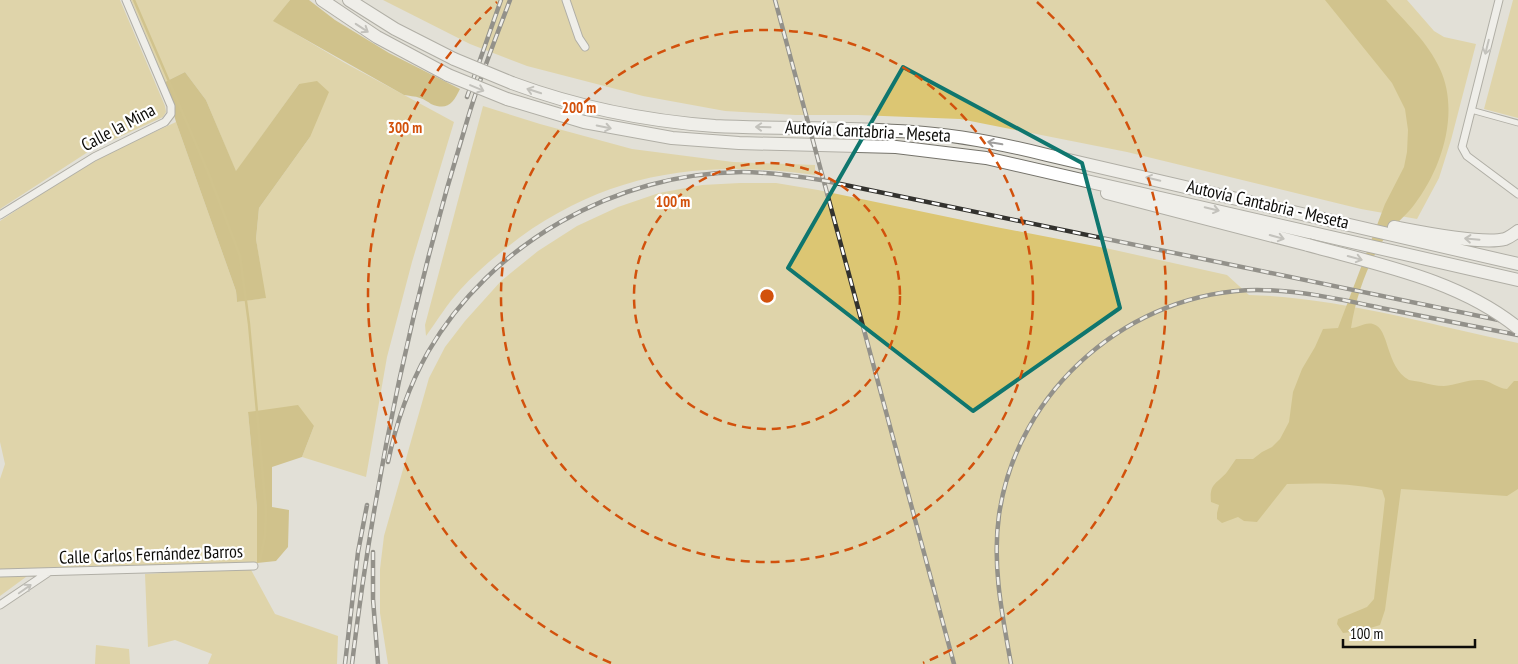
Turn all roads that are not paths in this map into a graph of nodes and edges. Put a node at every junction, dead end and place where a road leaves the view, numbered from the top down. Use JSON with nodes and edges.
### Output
{"nodes":[{"id":1,"x":126,"y":0,"type":"edge"},
{"id":2,"x":322,"y":0,"type":"edge"},
{"id":3,"x":350,"y":0,"type":"edge"},
{"id":4,"x":566,"y":0,"type":"edge"},
{"id":5,"x":1500,"y":0,"type":"edge"},
{"id":6,"x":585,"y":47,"type":"dead end"},
{"id":7,"x":1471,"y":110,"type":"junction"},
{"id":8,"x":1518,"y":123,"type":"edge"},
{"id":9,"x":942,"y":151,"type":"junction"},
{"id":10,"x":1516,"y":192,"type":"edge"},
{"id":11,"x":0,"y":215,"type":"edge"},
{"id":12,"x":1518,"y":231,"type":"edge"},
{"id":13,"x":1398,"y":232,"type":"junction"},
{"id":14,"x":1518,"y":264,"type":"edge"},
{"id":15,"x":1518,"y":280,"type":"edge"},
{"id":16,"x":1518,"y":328,"type":"edge"},
{"id":17,"x":254,"y":566,"type":"dead end"},
{"id":18,"x":48,"y":572,"type":"junction"},
{"id":19,"x":0,"y":573,"type":"edge"},
{"id":20,"x":0,"y":605,"type":"edge"}],
"edges":[{"from":1,"to":11,"type":"street","name":"Calle la Mina"},
{"from":2,"to":9,"type":"highway","name":"Autovía Cantabria - Meseta","one_way":true,"bridge":true},
{"from":13,"to":3,"type":"highway","name":"Autovía Cantabria - Meseta","one_way":true,"bridge":true},
{"from":4,"to":6,"type":"street"},
{"from":5,"to":7,"type":"street","one_way":true},
{"from":7,"to":8,"type":"street"},
{"from":7,"to":10,"type":"street"},
{"from":9,"to":15,"type":"highway","name":"Autovía Cantabria - Meseta","one_way":true},
{"from":9,"to":16,"type":"highway","one_way":true,"bridge":true},
{"from":12,"to":13,"type":"highway","one_way":true},
{"from":13,"to":14,"type":"highway"},
{"from":17,"to":18,"type":"street","name":"Calle Carlos Fernández Barros"},
{"from":18,"to":19,"type":"street","name":"Calle Carlos Fernández Barros"},
{"from":20,"to":18,"type":"street","name":"Calle Carlos Fernández Barros","one_way":true}]}
